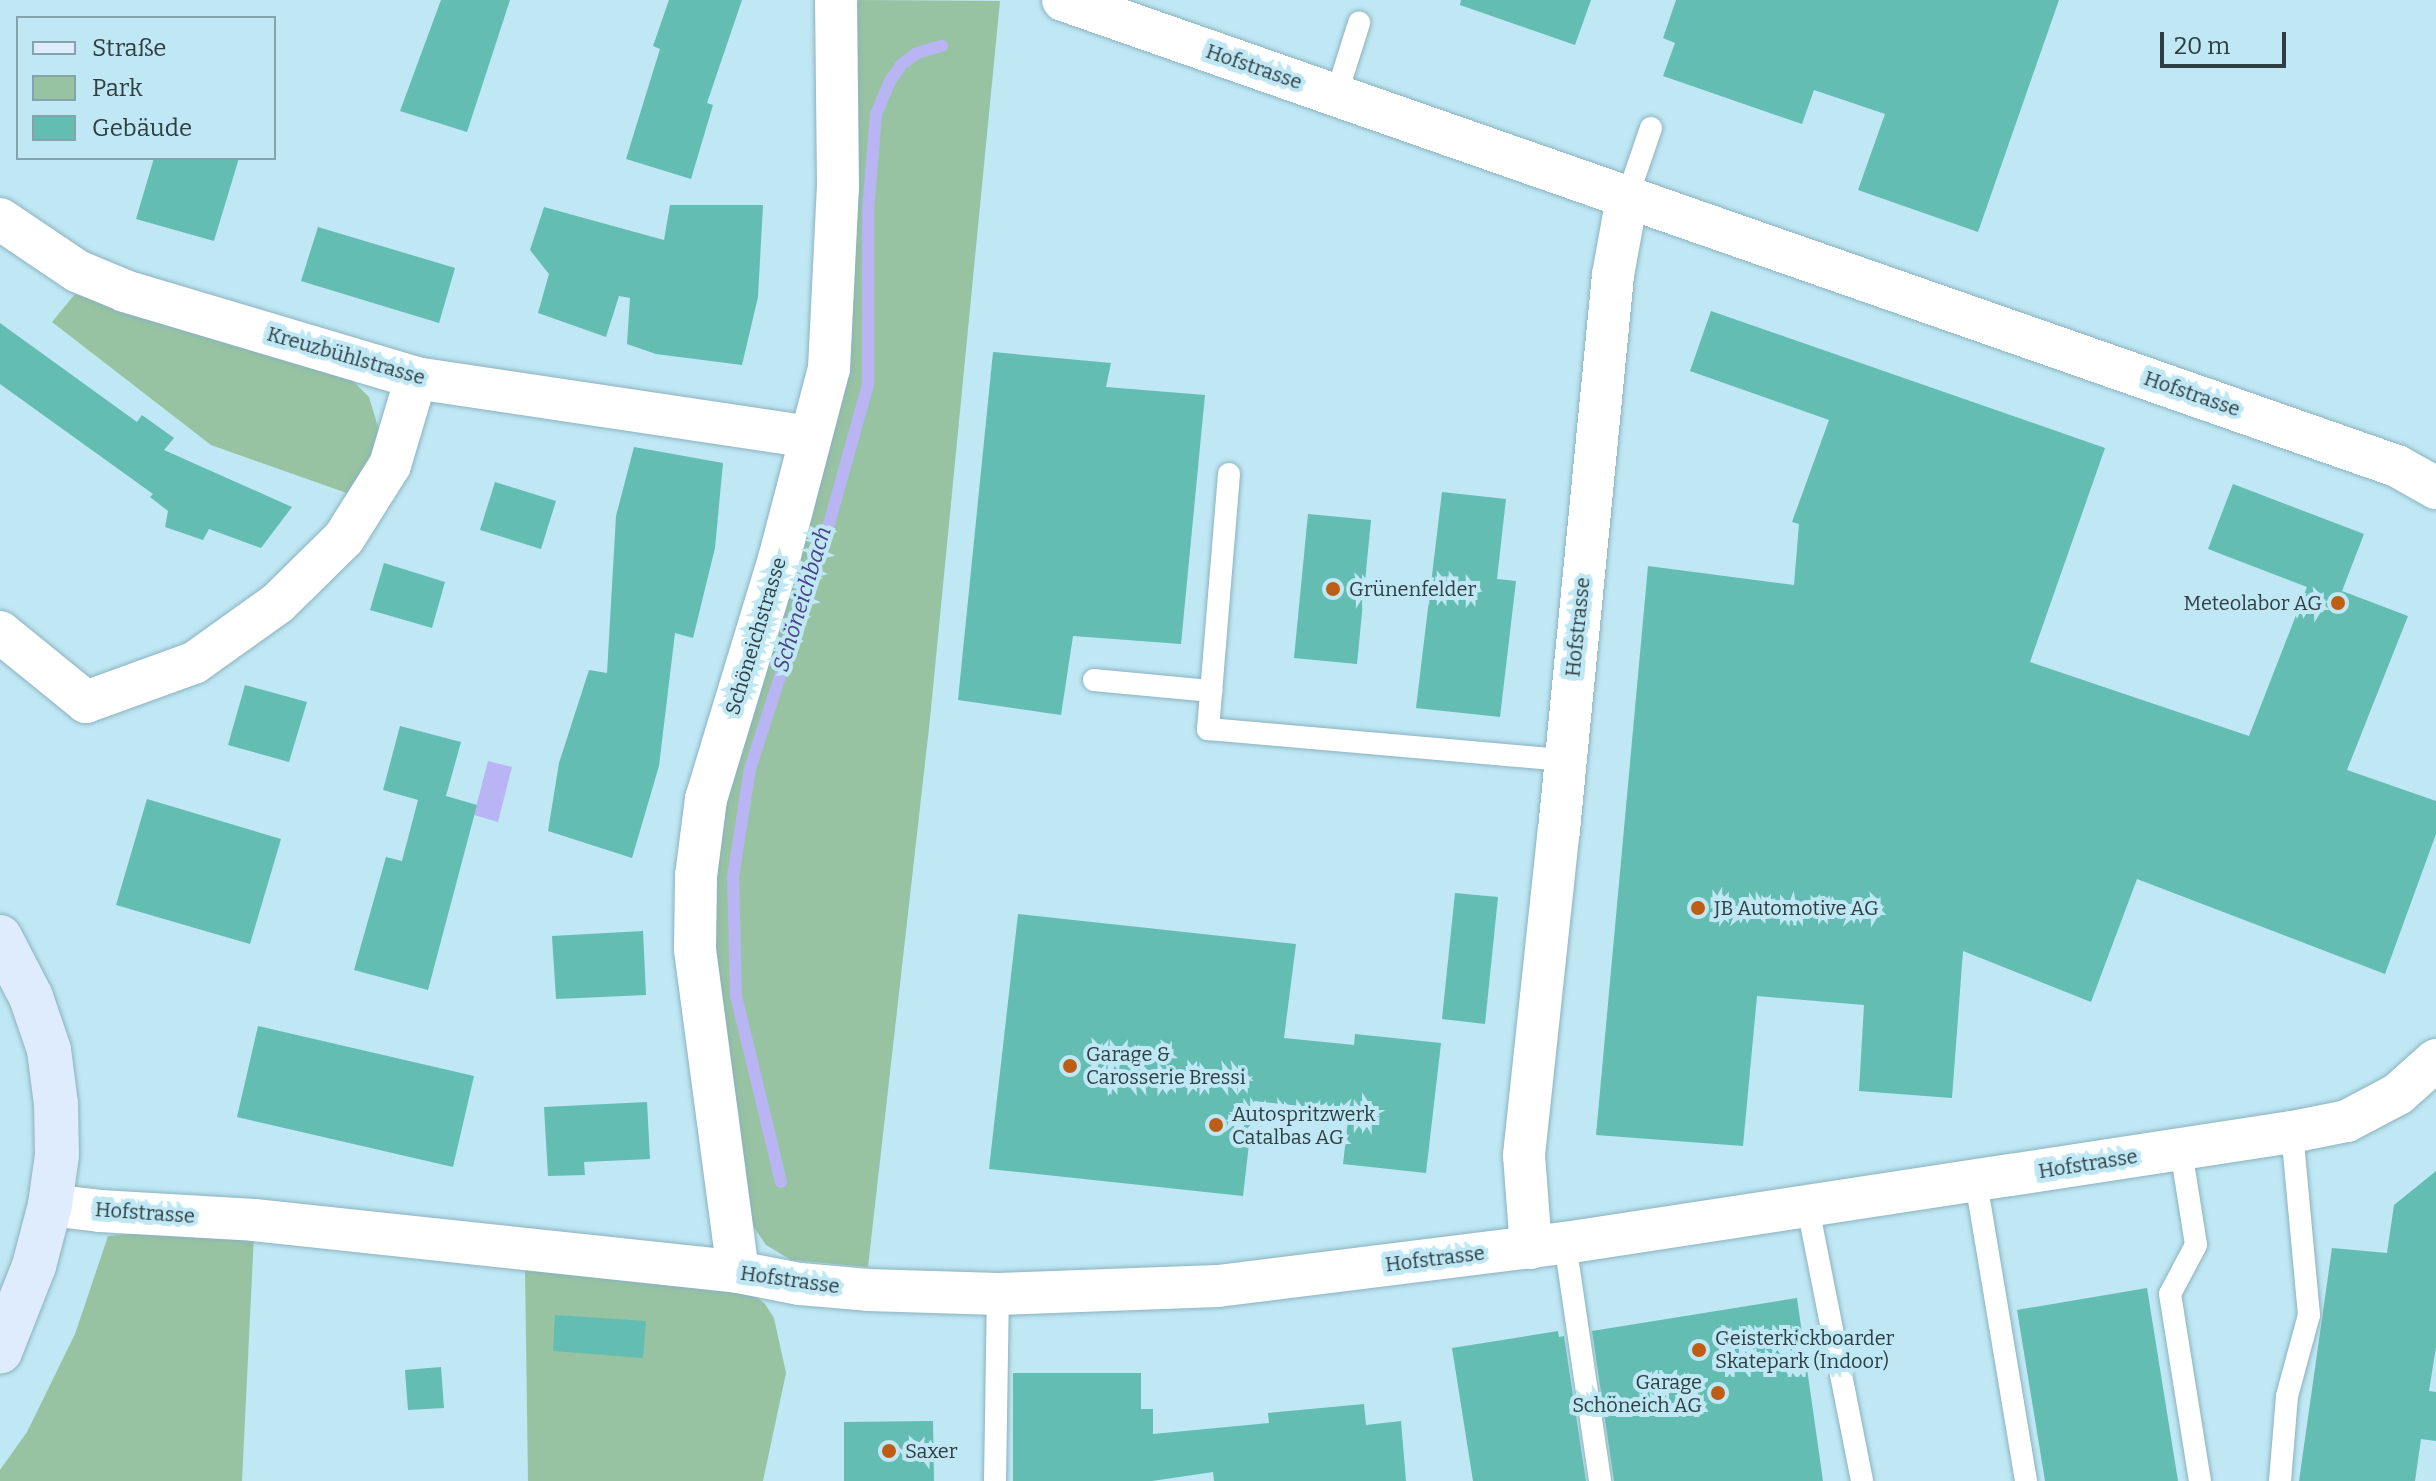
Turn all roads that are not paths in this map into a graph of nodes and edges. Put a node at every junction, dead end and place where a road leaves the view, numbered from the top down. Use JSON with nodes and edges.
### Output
{"nodes":[{"id":1,"x":836,"y":0,"type":"edge"},
{"id":2,"x":1063,"y":0,"type":"edge"},
{"id":3,"x":1359,"y":23,"type":"dead end"},
{"id":4,"x":1336,"y":96,"type":"junction"},
{"id":5,"x":1651,"y":128,"type":"dead end"},
{"id":6,"x":1627,"y":198,"type":"junction"},
{"id":7,"x":0,"y":219,"type":"edge"},
{"id":8,"x":416,"y":378,"type":"junction"},
{"id":9,"x":810,"y":437,"type":"junction"},
{"id":10,"x":1229,"y":474,"type":"dead end"},
{"id":11,"x":2436,"y":488,"type":"edge"},
{"id":12,"x":0,"y":632,"type":"edge"},
{"id":13,"x":1094,"y":680,"type":"dead end"},
{"id":14,"x":1211,"y":691,"type":"junction"},
{"id":15,"x":1565,"y":760,"type":"junction"},
{"id":16,"x":0,"y":937,"type":"edge"},
{"id":17,"x":2436,"y":1060,"type":"edge"},
{"id":18,"x":2292,"y":1132,"type":"junction"},
{"id":19,"x":2181,"y":1150,"type":"junction"},
{"id":20,"x":1976,"y":1182,"type":"junction"},
{"id":21,"x":50,"y":1205,"type":"junction"},
{"id":22,"x":1808,"y":1208,"type":"junction"},
{"id":23,"x":1548,"y":1245,"type":"junction"},
{"id":24,"x":738,"y":1272,"type":"junction"},
{"id":25,"x":998,"y":1294,"type":"junction"},
{"id":26,"x":0,"y":1352,"type":"edge"},
{"id":27,"x":995,"y":1481,"type":"edge"},
{"id":28,"x":1600,"y":1481,"type":"edge"},
{"id":29,"x":1862,"y":1481,"type":"edge"},
{"id":30,"x":2026,"y":1481,"type":"edge"},
{"id":31,"x":2200,"y":1481,"type":"edge"},
{"id":32,"x":2280,"y":1481,"type":"edge"}],
"edges":[{"from":1,"to":9,"type":"street","name":"Schöneichstrasse"},
{"from":2,"to":4,"type":"street","name":"Hofstrasse"},
{"from":3,"to":4,"type":"lane"},
{"from":4,"to":6,"type":"street","name":"Hofstrasse"},
{"from":5,"to":6,"type":"lane"},
{"from":6,"to":11,"type":"street","name":"Hofstrasse"},
{"from":6,"to":15,"type":"street","name":"Hofstrasse"},
{"from":7,"to":8,"type":"street","name":"Kreuzbühlstrasse"},
{"from":8,"to":9,"type":"street","name":"Kreuzbühlstrasse"},
{"from":8,"to":12,"type":"street"},
{"from":9,"to":24,"type":"street","name":"Schöneichstrasse"},
{"from":10,"to":14,"type":"lane"},
{"from":13,"to":14,"type":"lane"},
{"from":14,"to":15,"type":"lane"},
{"from":15,"to":23,"type":"street","name":"Hofstrasse"},
{"from":16,"to":21,"type":"main road"},
{"from":17,"to":18,"type":"street","name":"Hofstrasse"},
{"from":18,"to":19,"type":"street","name":"Hofstrasse"},
{"from":18,"to":32,"type":"lane"},
{"from":19,"to":20,"type":"street","name":"Hofstrasse"},
{"from":19,"to":31,"type":"lane"},
{"from":20,"to":22,"type":"street","name":"Hofstrasse"},
{"from":20,"to":30,"type":"lane"},
{"from":21,"to":24,"type":"street","name":"Hofstrasse"},
{"from":21,"to":26,"type":"main road"},
{"from":22,"to":23,"type":"street","name":"Hofstrasse"},
{"from":22,"to":29,"type":"lane"},
{"from":23,"to":25,"type":"street","name":"Hofstrasse"},
{"from":23,"to":28,"type":"lane"},
{"from":24,"to":25,"type":"street","name":"Hofstrasse"},
{"from":25,"to":27,"type":"lane"}]}
